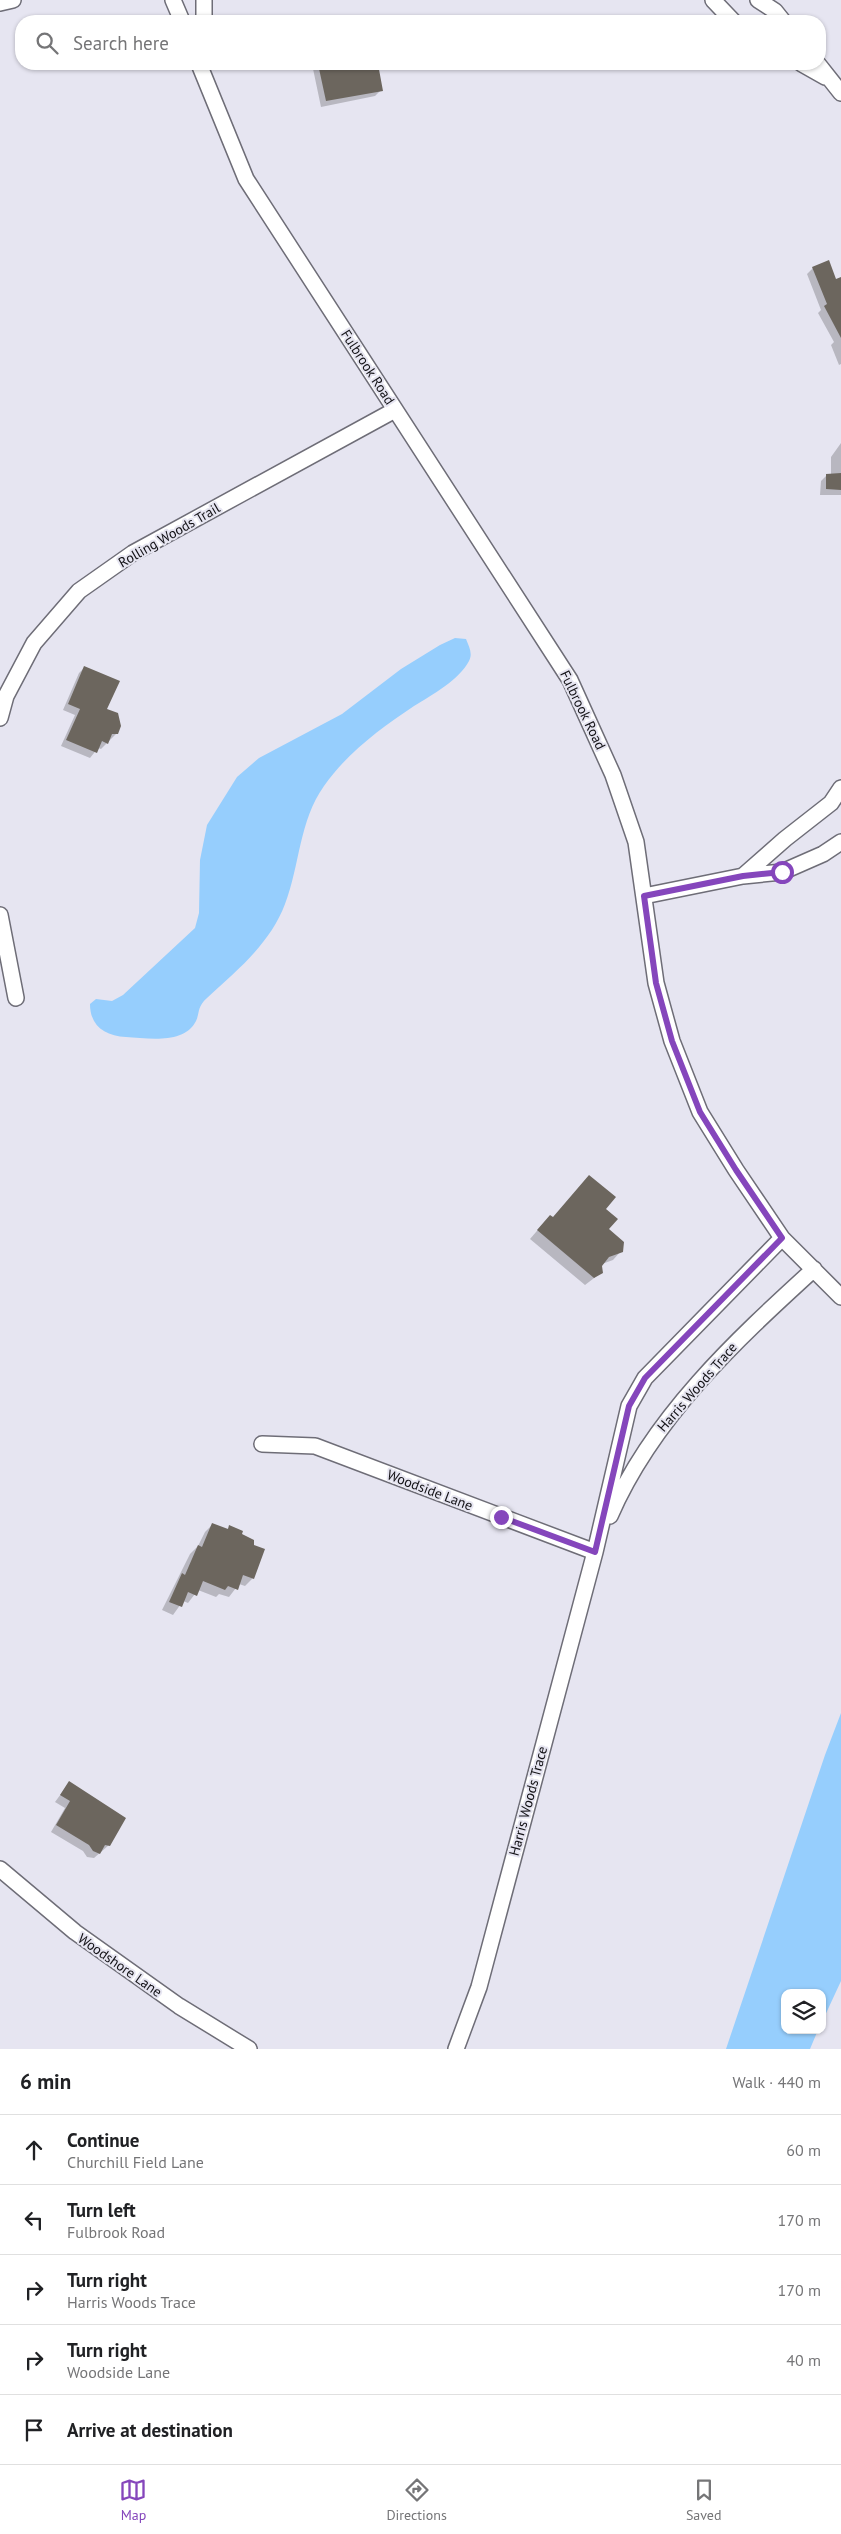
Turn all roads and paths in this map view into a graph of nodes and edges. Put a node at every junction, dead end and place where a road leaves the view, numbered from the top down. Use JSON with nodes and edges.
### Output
{"nodes":[{"id":1,"x":13,"y":0,"type":"edge"},
{"id":2,"x":173,"y":0,"type":"edge"},
{"id":3,"x":204,"y":0,"type":"edge"},
{"id":4,"x":713,"y":0,"type":"edge"},
{"id":5,"x":758,"y":0,"type":"edge"},
{"id":6,"x":0,"y":3,"type":"edge"},
{"id":7,"x":179,"y":15,"type":"edge"},
{"id":8,"x":204,"y":15,"type":"edge"},
{"id":9,"x":727,"y":15,"type":"edge"},
{"id":10,"x":778,"y":15,"type":"edge"},
{"id":11,"x":202,"y":70,"type":"edge"},
{"id":12,"x":209,"y":70,"type":"edge"},
{"id":13,"x":813,"y":70,"type":"edge"},
{"id":14,"x":823,"y":70,"type":"edge"},
{"id":15,"x":831,"y":80,"type":"junction"},
{"id":16,"x":841,"y":94,"type":"edge"},
{"id":17,"x":214,"y":100,"type":"junction"},
{"id":18,"x":395,"y":410,"type":"junction"},
{"id":19,"x":0,"y":718,"type":"edge"},
{"id":20,"x":841,"y":788,"type":"edge"},
{"id":21,"x":841,"y":842,"type":"edge"},
{"id":22,"x":743,"y":876,"type":"junction"},
{"id":23,"x":644,"y":896,"type":"junction"},
{"id":24,"x":0,"y":915,"type":"edge"},
{"id":25,"x":16,"y":998,"type":"dead end"},
{"id":26,"x":782,"y":1238,"type":"junction"},
{"id":27,"x":814,"y":1269,"type":"junction"},
{"id":28,"x":841,"y":1297,"type":"edge"},
{"id":29,"x":262,"y":1444,"type":"dead end"},
{"id":30,"x":595,"y":1552,"type":"junction"},
{"id":31,"x":0,"y":1869,"type":"edge"},
{"id":32,"x":249,"y":2049,"type":"edge"},
{"id":33,"x":456,"y":2049,"type":"edge"}],
"edges":[{"from":1,"to":6,"type":"street"},
{"from":2,"to":7,"type":"street"},
{"from":3,"to":8,"type":"street"},
{"from":4,"to":9,"type":"street"},
{"from":5,"to":10,"type":"street"},
{"from":11,"to":17,"type":"street","name":"Fulbrook Road"},
{"from":12,"to":17,"type":"street","name":"Fulbrook Road"},
{"from":13,"to":15,"type":"street"},
{"from":14,"to":15,"type":"street"},
{"from":15,"to":16,"type":"street"},
{"from":17,"to":18,"type":"street","name":"Fulbrook Road"},
{"from":18,"to":19,"type":"street","name":"Rolling Woods Trail"},
{"from":18,"to":23,"type":"street","name":"Fulbrook Road"},
{"from":20,"to":22,"type":"street"},
{"from":21,"to":22,"type":"street"},
{"from":22,"to":23,"type":"street"},
{"from":23,"to":26,"type":"street","name":"Fulbrook Road"},
{"from":24,"to":25,"type":"street"},
{"from":26,"to":27,"type":"street","name":"Fulbrook Road"},
{"from":26,"to":30,"type":"street","name":"Harris Woods Trace"},
{"from":27,"to":28,"type":"street","name":"Fulbrook Road"},
{"from":27,"to":30,"type":"street","name":"Harris Woods Trace"},
{"from":29,"to":30,"type":"street","name":"Woodside Lane"},
{"from":30,"to":33,"type":"street","name":"Harris Woods Trace"},
{"from":31,"to":32,"type":"street","name":"Woodshore Lane"}]}
